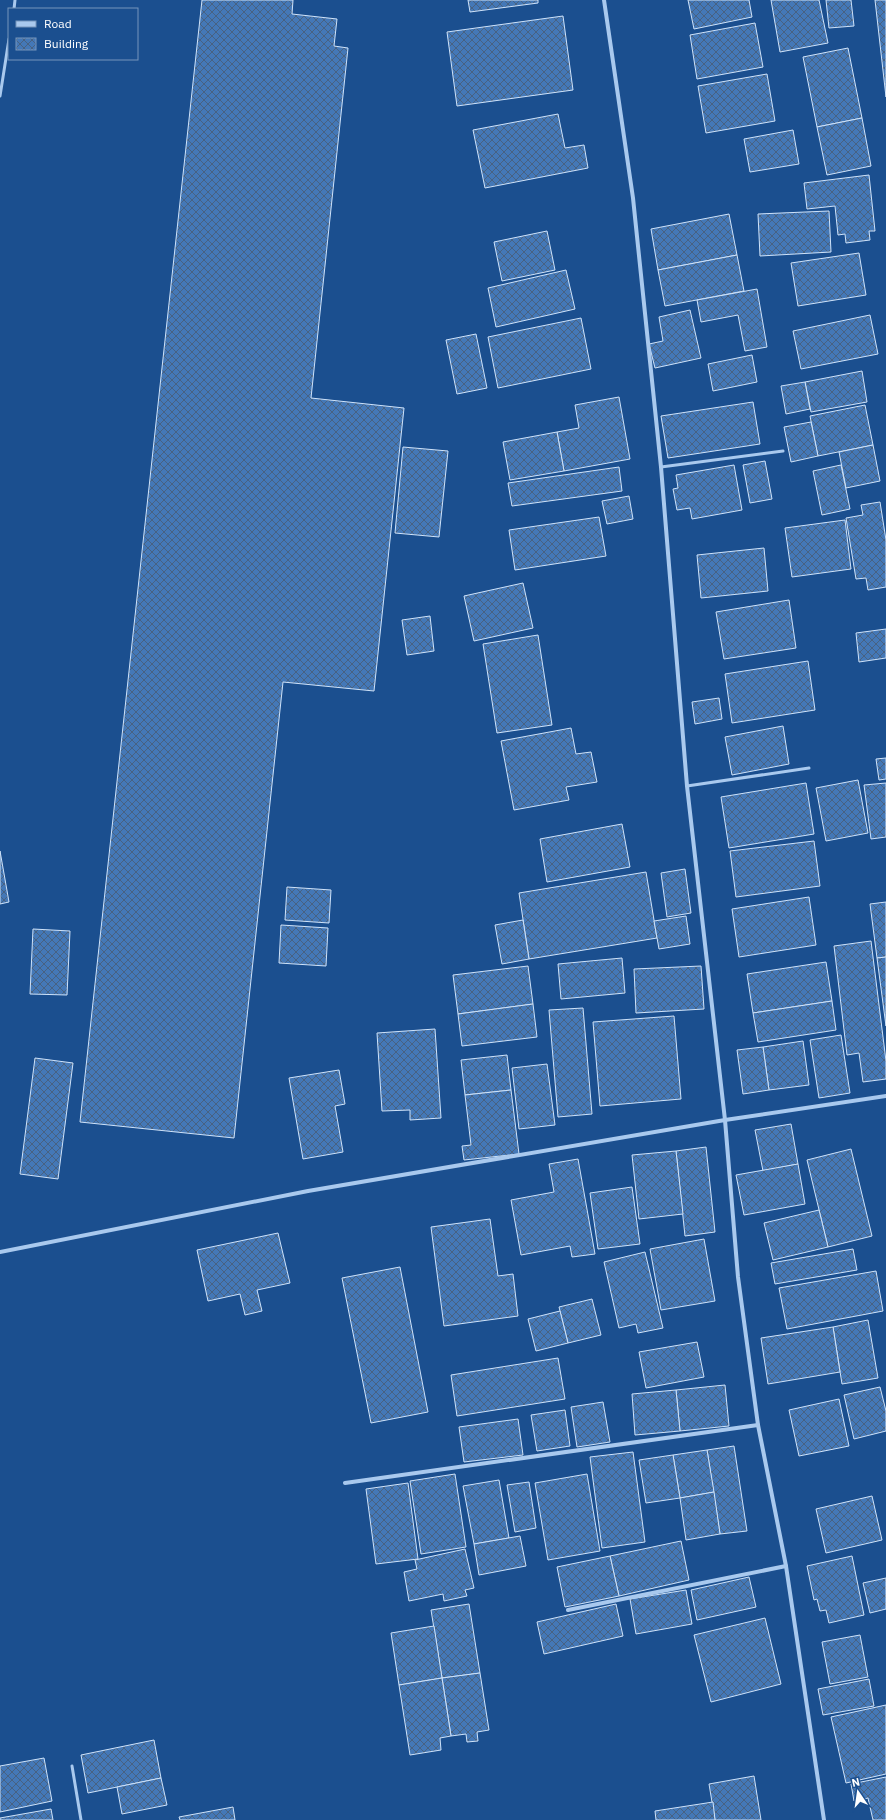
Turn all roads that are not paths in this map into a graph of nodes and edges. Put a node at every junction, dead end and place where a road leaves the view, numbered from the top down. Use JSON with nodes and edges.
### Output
{"nodes":[{"id":1,"x":604,"y":0,"type":"edge"},
{"id":2,"x":8,"y":45,"type":"edge"},
{"id":3,"x":0,"y":96,"type":"edge"},
{"id":4,"x":783,"y":451,"type":"dead end"},
{"id":5,"x":661,"y":467,"type":"junction"},
{"id":6,"x":809,"y":768,"type":"dead end"},
{"id":7,"x":687,"y":786,"type":"junction"},
{"id":8,"x":886,"y":1096,"type":"edge"},
{"id":9,"x":725,"y":1120,"type":"junction"},
{"id":10,"x":0,"y":1252,"type":"edge"},
{"id":11,"x":758,"y":1425,"type":"junction"},
{"id":12,"x":345,"y":1483,"type":"dead end"},
{"id":13,"x":786,"y":1566,"type":"junction"},
{"id":14,"x":568,"y":1610,"type":"dead end"},
{"id":15,"x":72,"y":1766,"type":"dead end"},
{"id":16,"x":81,"y":1820,"type":"edge"},
{"id":17,"x":824,"y":1820,"type":"edge"}],
"edges":[{"from":1,"to":5,"type":"street"},
{"from":2,"to":3,"type":"lane"},
{"from":4,"to":5,"type":"lane"},
{"from":5,"to":7,"type":"street"},
{"from":6,"to":7,"type":"lane"},
{"from":7,"to":9,"type":"street"},
{"from":8,"to":9,"type":"street"},
{"from":9,"to":10,"type":"street"},
{"from":9,"to":11,"type":"street"},
{"from":11,"to":12,"type":"street"},
{"from":11,"to":13,"type":"street"},
{"from":13,"to":14,"type":"street"},
{"from":13,"to":17,"type":"street"},
{"from":15,"to":16,"type":"lane"}]}
